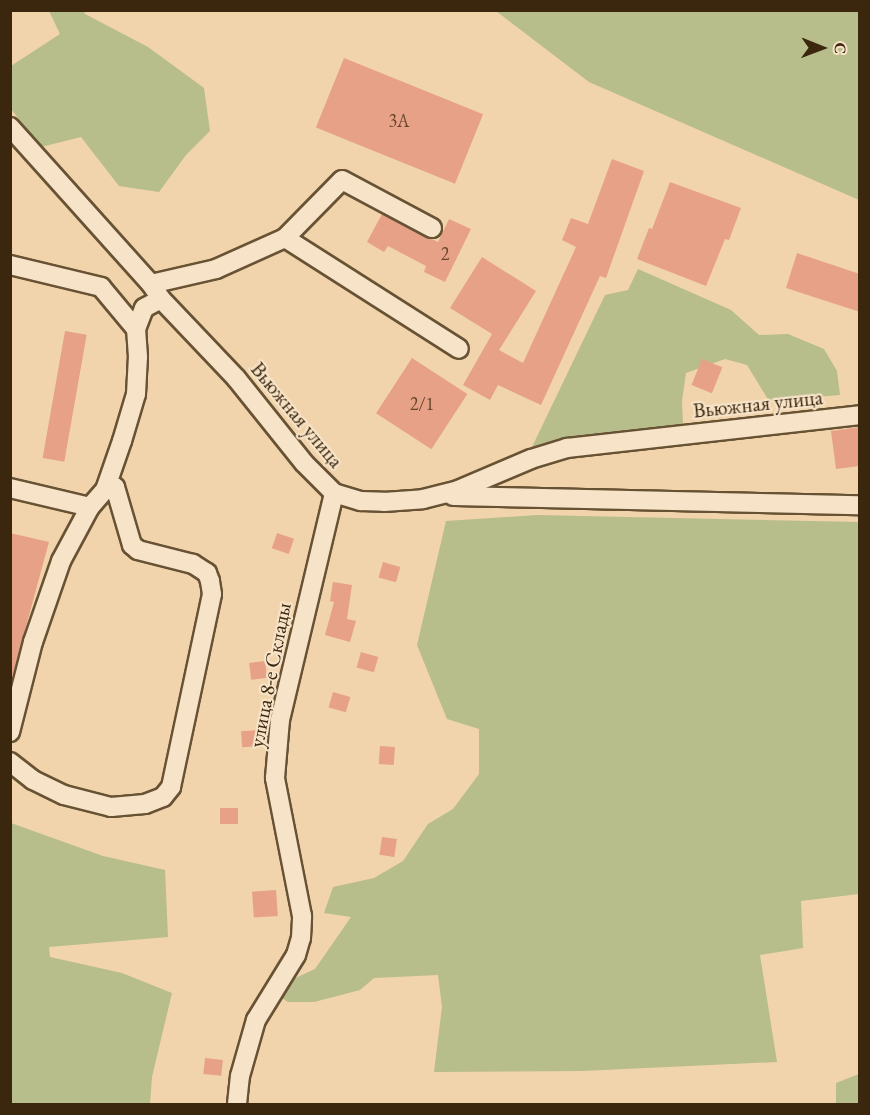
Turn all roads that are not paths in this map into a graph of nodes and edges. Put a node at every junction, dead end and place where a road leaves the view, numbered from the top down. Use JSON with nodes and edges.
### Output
{"nodes":[{"id":1,"x":10,"y":126,"type":"edge"},
{"id":2,"x":432,"y":228,"type":"dead end"},
{"id":3,"x":285,"y":238,"type":"junction"},
{"id":4,"x":10,"y":265,"type":"edge"},
{"id":5,"x":156,"y":291,"type":"junction"},
{"id":6,"x":136,"y":329,"type":"junction"},
{"id":7,"x":459,"y":349,"type":"dead end"},
{"id":8,"x":860,"y":415,"type":"edge"},
{"id":9,"x":10,"y":488,"type":"edge"},
{"id":10,"x":105,"y":490,"type":"junction"},
{"id":11,"x":334,"y":493,"type":"junction"},
{"id":12,"x":436,"y":496,"type":"junction"},
{"id":13,"x":860,"y":505,"type":"edge"},
{"id":14,"x":90,"y":507,"type":"junction"},
{"id":15,"x":10,"y":732,"type":"edge"},
{"id":16,"x":10,"y":762,"type":"edge"},
{"id":17,"x":237,"y":1104,"type":"edge"}],
"edges":[{"from":1,"to":5,"type":"street","name":"Вьюжная улица"},
{"from":2,"to":3,"type":"street"},
{"from":3,"to":5,"type":"street"},
{"from":3,"to":7,"type":"street"},
{"from":4,"to":6,"type":"street"},
{"from":5,"to":6,"type":"street"},
{"from":5,"to":11,"type":"street","name":"Вьюжная улица"},
{"from":6,"to":10,"type":"street"},
{"from":8,"to":12,"type":"street","name":"Вьюжная улица"},
{"from":9,"to":14,"type":"street"},
{"from":10,"to":14,"type":"street"},
{"from":10,"to":16,"type":"street"},
{"from":11,"to":12,"type":"street","name":"Вьюжная улица"},
{"from":11,"to":17,"type":"street","name":"улица 8-е Склады"},
{"from":12,"to":13,"type":"street"},
{"from":14,"to":15,"type":"street"}]}
